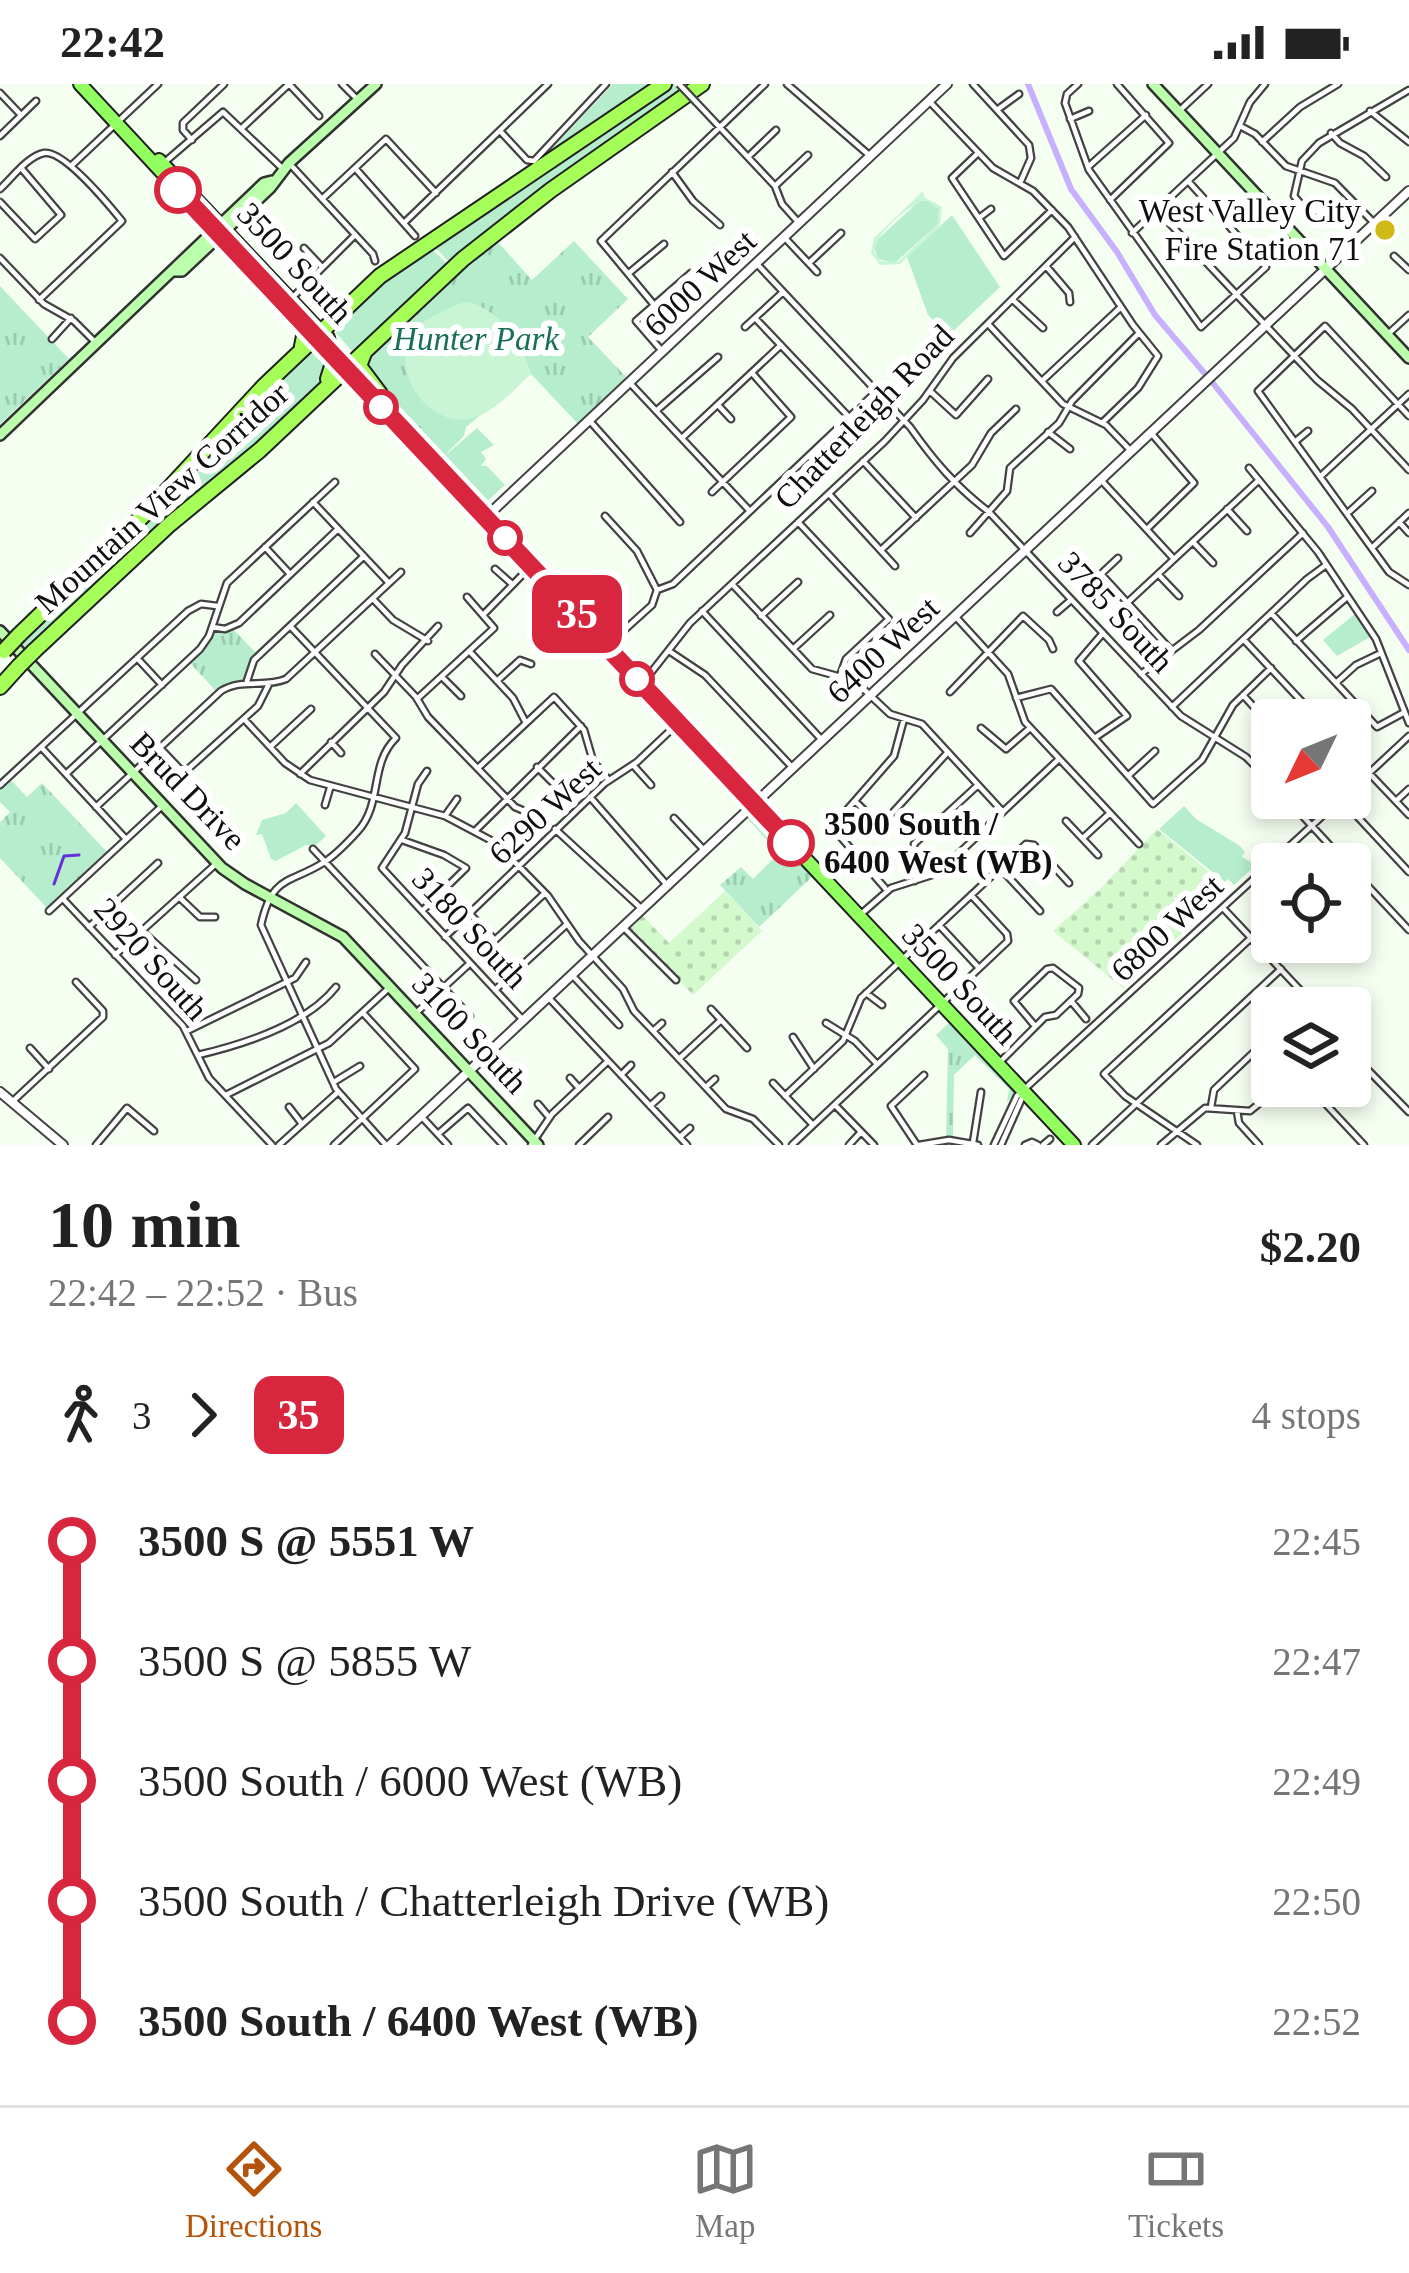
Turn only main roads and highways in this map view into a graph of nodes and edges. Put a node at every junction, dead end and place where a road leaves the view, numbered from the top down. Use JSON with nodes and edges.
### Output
{"nodes":[{"id":1,"x":80,"y":84,"type":"edge"},
{"id":2,"x":372,"y":84,"type":"edge"},
{"id":3,"x":664,"y":84,"type":"edge"},
{"id":4,"x":702,"y":84,"type":"edge"},
{"id":5,"x":1153,"y":84,"type":"edge"},
{"id":6,"x":342,"y":113,"type":"junction"},
{"id":7,"x":121,"y":128,"type":"junction"},
{"id":8,"x":221,"y":229,"type":"junction"},
{"id":9,"x":375,"y":274,"type":"junction"},
{"id":10,"x":270,"y":288,"type":"junction"},
{"id":11,"x":400,"y":315,"type":"junction"},
{"id":12,"x":333,"y":350,"type":"junction"},
{"id":13,"x":1409,"y":358,"type":"edge"},
{"id":14,"x":264,"y":386,"type":"junction"},
{"id":15,"x":380,"y":394,"type":"junction"},
{"id":16,"x":0,"y":435,"type":"edge"},
{"id":17,"x":274,"y":437,"type":"junction"},
{"id":18,"x":413,"y":439,"type":"junction"},
{"id":19,"x":0,"y":631,"type":"edge"},
{"id":20,"x":2,"y":653,"type":"edge"},
{"id":21,"x":2,"y":685,"type":"edge"},
{"id":22,"x":362,"y":957,"type":"joint"},
{"id":23,"x":535,"y":1144,"type":"edge"},
{"id":24,"x":1074,"y":1145,"type":"edge"}],
"edges":[{"from":1,"to":7,"type":"main road","name":"3500 South"},
{"from":2,"to":6,"type":"main road"},
{"from":2,"to":6,"type":"main road"},
{"from":3,"to":9,"type":"highway"},
{"from":4,"to":11,"type":"highway","name":"Mountain View Corridor"},
{"from":5,"to":13,"type":"main road"},
{"from":6,"to":8,"type":"main road"},
{"from":7,"to":8,"type":"main road","name":"3500 South"},
{"from":7,"to":8,"type":"main road","name":"3500 South"},
{"from":8,"to":10,"type":"main road","name":"3500 South"},
{"from":8,"to":12,"type":"main road","name":"3500 South"},
{"from":8,"to":16,"type":"main road"},
{"from":9,"to":12,"type":"highway"},
{"from":9,"to":12,"type":"highway"},
{"from":10,"to":12,"type":"main road","name":"3500 South"},
{"from":10,"to":14,"type":"highway"},
{"from":11,"to":12,"type":"highway","name":"Mountain View Corridor"},
{"from":11,"to":15,"type":"highway"},
{"from":12,"to":14,"type":"highway","name":"Mountain View Corridor"},
{"from":12,"to":15,"type":"main road","name":"3500 South"},
{"from":12,"to":17,"type":"highway","name":"Mountain View Corridor"},
{"from":12,"to":17,"type":"highway"},
{"from":12,"to":18,"type":"main road","name":"3500 South"},
{"from":14,"to":20,"type":"highway","name":"Mountain View Corridor","bridge":true},
{"from":15,"to":18,"type":"main road","name":"3500 South"},
{"from":17,"to":21,"type":"highway","name":"Mountain View Corridor","bridge":true},
{"from":18,"to":24,"type":"main road","name":"3500 South"},
{"from":19,"to":22,"type":"main road","name":"Brud Drive"},
{"from":22,"to":23,"type":"main road","name":"3100 South"}]}
